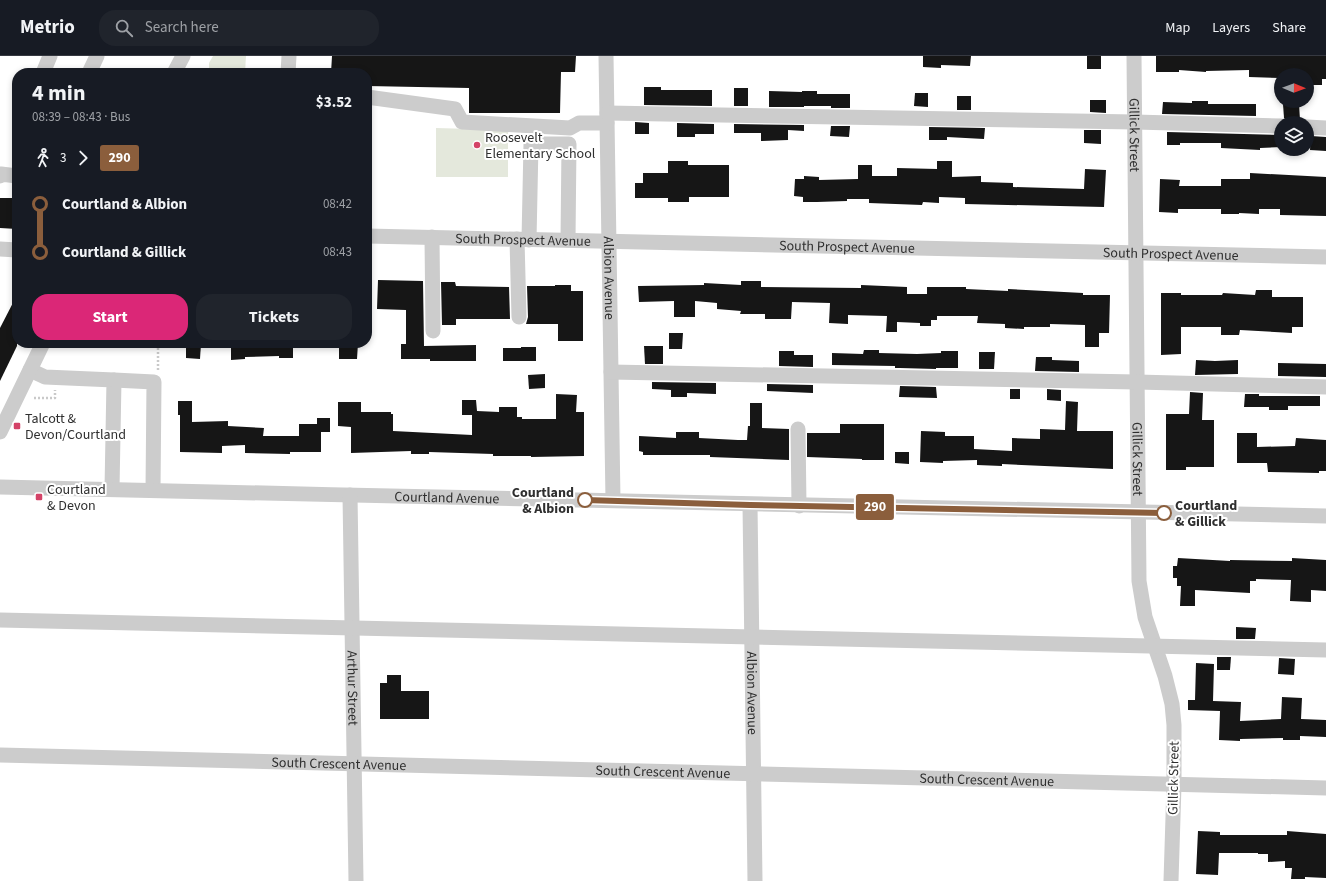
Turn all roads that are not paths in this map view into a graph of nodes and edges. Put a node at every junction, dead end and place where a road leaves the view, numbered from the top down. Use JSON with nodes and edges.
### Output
{"nodes":[{"id":1,"x":97,"y":56,"type":"edge"},
{"id":2,"x":183,"y":56,"type":"edge"},
{"id":3,"x":289,"y":56,"type":"edge"},
{"id":4,"x":606,"y":56,"type":"edge"},
{"id":5,"x":1134,"y":56,"type":"edge"},
{"id":6,"x":91,"y":68,"type":"edge"},
{"id":7,"x":177,"y":68,"type":"edge"},
{"id":8,"x":288,"y":68,"type":"edge"},
{"id":9,"x":372,"y":98,"type":"edge"},
{"id":10,"x":607,"y":118,"type":"junction"},
{"id":11,"x":1135,"y":122,"type":"junction"},
{"id":12,"x":1274,"y":126,"type":"edge"},
{"id":13,"x":1314,"y":127,"type":"edge"},
{"id":14,"x":1326,"y":128,"type":"edge"},
{"id":15,"x":1,"y":175,"type":"edge"},
{"id":16,"x":12,"y":176,"type":"edge"},
{"id":17,"x":372,"y":236,"type":"edge"},
{"id":18,"x":432,"y":237,"type":"junction"},
{"id":19,"x":523,"y":240,"type":"junction"},
{"id":20,"x":568,"y":240,"type":"junction"},
{"id":21,"x":609,"y":242,"type":"junction"},
{"id":22,"x":0,"y":249,"type":"edge"},
{"id":23,"x":12,"y":250,"type":"edge"},
{"id":24,"x":1136,"y":253,"type":"junction"},
{"id":25,"x":1326,"y":257,"type":"edge"},
{"id":26,"x":519,"y":317,"type":"dead end"},
{"id":27,"x":433,"y":331,"type":"dead end"},
{"id":28,"x":41,"y":348,"type":"edge"},
{"id":29,"x":30,"y":370,"type":"junction"},
{"id":30,"x":611,"y":372,"type":"junction"},
{"id":31,"x":114,"y":380,"type":"junction"},
{"id":32,"x":1137,"y":382,"type":"junction"},
{"id":33,"x":1326,"y":386,"type":"edge"},
{"id":34,"x":798,"y":429,"type":"dead end"},
{"id":35,"x":0,"y":432,"type":"edge"},
{"id":36,"x":0,"y":487,"type":"edge"},
{"id":37,"x":112,"y":489,"type":"junction"},
{"id":38,"x":153,"y":490,"type":"junction"},
{"id":39,"x":350,"y":495,"type":"junction"},
{"id":40,"x":613,"y":500,"type":"junction"},
{"id":41,"x":750,"y":505,"type":"junction"},
{"id":42,"x":799,"y":506,"type":"junction"},
{"id":43,"x":1138,"y":513,"type":"junction"},
{"id":44,"x":1326,"y":516,"type":"edge"},
{"id":45,"x":0,"y":620,"type":"edge"},
{"id":46,"x":352,"y":628,"type":"junction"},
{"id":47,"x":752,"y":637,"type":"junction"},
{"id":48,"x":1156,"y":646,"type":"junction"},
{"id":49,"x":1326,"y":650,"type":"edge"},
{"id":50,"x":0,"y":755,"type":"edge"},
{"id":51,"x":354,"y":764,"type":"junction"},
{"id":52,"x":754,"y":774,"type":"junction"},
{"id":53,"x":1174,"y":785,"type":"junction"},
{"id":54,"x":1326,"y":788,"type":"edge"},
{"id":55,"x":356,"y":881,"type":"edge"},
{"id":56,"x":755,"y":881,"type":"edge"},
{"id":57,"x":1171,"y":881,"type":"edge"}],
"edges":[{"from":1,"to":6,"type":"street"},
{"from":2,"to":7,"type":"street"},
{"from":3,"to":8,"type":"street"},
{"from":4,"to":10,"type":"street","name":"Albion Avenue"},
{"from":5,"to":11,"type":"street","name":"Gillick Street"},
{"from":9,"to":10,"type":"street"},
{"from":10,"to":11,"type":"street"},
{"from":10,"to":21,"type":"street","name":"Albion Avenue"},
{"from":11,"to":12,"type":"street"},
{"from":11,"to":24,"type":"street","name":"Gillick Street"},
{"from":13,"to":14,"type":"street"},
{"from":15,"to":16,"type":"street"},
{"from":17,"to":18,"type":"street","name":"South Prospect Avenue"},
{"from":18,"to":19,"type":"street","name":"South Prospect Avenue"},
{"from":18,"to":27,"type":"street"},
{"from":19,"to":20,"type":"street","name":"South Prospect Avenue"},
{"from":19,"to":20,"type":"street"},
{"from":19,"to":26,"type":"street"},
{"from":20,"to":21,"type":"street","name":"South Prospect Avenue"},
{"from":21,"to":24,"type":"street","name":"South Prospect Avenue"},
{"from":21,"to":30,"type":"street","name":"Albion Avenue"},
{"from":22,"to":23,"type":"street"},
{"from":24,"to":25,"type":"street","name":"South Prospect Avenue"},
{"from":24,"to":32,"type":"street","name":"Gillick Street"},
{"from":28,"to":29,"type":"street"},
{"from":29,"to":31,"type":"street"},
{"from":29,"to":35,"type":"street"},
{"from":30,"to":32,"type":"street"},
{"from":30,"to":40,"type":"street","name":"Albion Avenue"},
{"from":31,"to":37,"type":"street"},
{"from":31,"to":38,"type":"street"},
{"from":32,"to":33,"type":"street"},
{"from":32,"to":43,"type":"street","name":"Gillick Street"},
{"from":34,"to":42,"type":"street"},
{"from":36,"to":37,"type":"street","name":"Courtland Avenue"},
{"from":37,"to":38,"type":"street","name":"Courtland Avenue"},
{"from":38,"to":39,"type":"street","name":"Courtland Avenue"},
{"from":39,"to":40,"type":"street","name":"Courtland Avenue"},
{"from":39,"to":46,"type":"street","name":"Arthur Street"},
{"from":40,"to":41,"type":"street","name":"Courtland Avenue"},
{"from":41,"to":42,"type":"street","name":"Courtland Avenue"},
{"from":41,"to":47,"type":"street","name":"Albion Avenue"},
{"from":42,"to":43,"type":"street","name":"Courtland Avenue"},
{"from":43,"to":44,"type":"street","name":"Courtland Avenue"},
{"from":43,"to":48,"type":"street","name":"Gillick Street"},
{"from":45,"to":46,"type":"street"},
{"from":46,"to":47,"type":"street"},
{"from":46,"to":51,"type":"street","name":"Arthur Street"},
{"from":47,"to":48,"type":"street"},
{"from":47,"to":52,"type":"street","name":"Albion Avenue"},
{"from":48,"to":49,"type":"street"},
{"from":48,"to":53,"type":"street","name":"Gillick Street"},
{"from":50,"to":51,"type":"street","name":"South Crescent Avenue"},
{"from":51,"to":52,"type":"street","name":"South Crescent Avenue"},
{"from":51,"to":55,"type":"street","name":"Arthur Street"},
{"from":52,"to":53,"type":"street","name":"South Crescent Avenue"},
{"from":52,"to":56,"type":"street","name":"Albion Avenue"},
{"from":53,"to":54,"type":"street","name":"South Crescent Avenue"},
{"from":53,"to":57,"type":"street","name":"Gillick Street"}]}
